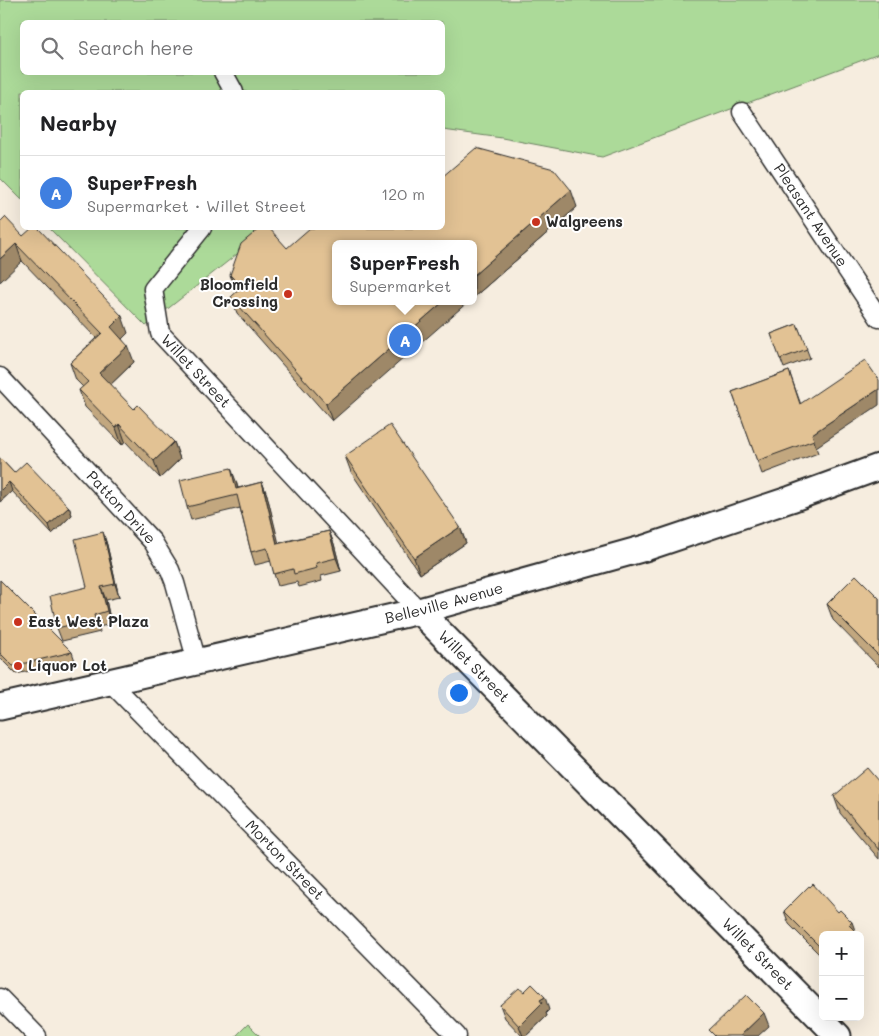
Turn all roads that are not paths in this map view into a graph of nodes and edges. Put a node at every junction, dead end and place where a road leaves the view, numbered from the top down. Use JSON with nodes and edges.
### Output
{"nodes":[{"id":1,"x":226,"y":75,"type":"edge"},
{"id":2,"x":233,"y":90,"type":"edge"},
{"id":3,"x":742,"y":112,"type":"dead end"},
{"id":4,"x":200,"y":230,"type":"edge"},
{"id":5,"x":879,"y":318,"type":"edge"},
{"id":6,"x":0,"y":377,"type":"edge"},
{"id":7,"x":879,"y":467,"type":"edge"},
{"id":8,"x":419,"y":611,"type":"junction"},
{"id":9,"x":197,"y":662,"type":"junction"},
{"id":10,"x":111,"y":683,"type":"junction"},
{"id":11,"x":0,"y":707,"type":"edge"},
{"id":12,"x":0,"y":998,"type":"edge"},
{"id":13,"x":37,"y":1036,"type":"edge"},
{"id":14,"x":457,"y":1036,"type":"edge"},
{"id":15,"x":838,"y":1036,"type":"edge"}],
"edges":[{"from":1,"to":2,"type":"street"},
{"from":3,"to":5,"type":"street","name":"Pleasant Avenue"},
{"from":4,"to":8,"type":"street","name":"Willet Street"},
{"from":6,"to":9,"type":"street","name":"Patton Drive"},
{"from":7,"to":8,"type":"main road","name":"Belleville Avenue"},
{"from":8,"to":9,"type":"main road","name":"Belleville Avenue"},
{"from":8,"to":15,"type":"main road","name":"Willet Street"},
{"from":9,"to":10,"type":"main road","name":"Belleville Avenue"},
{"from":10,"to":11,"type":"main road","name":"Belleville Avenue"},
{"from":10,"to":14,"type":"street","name":"Morton Street"},
{"from":12,"to":13,"type":"street"}]}
